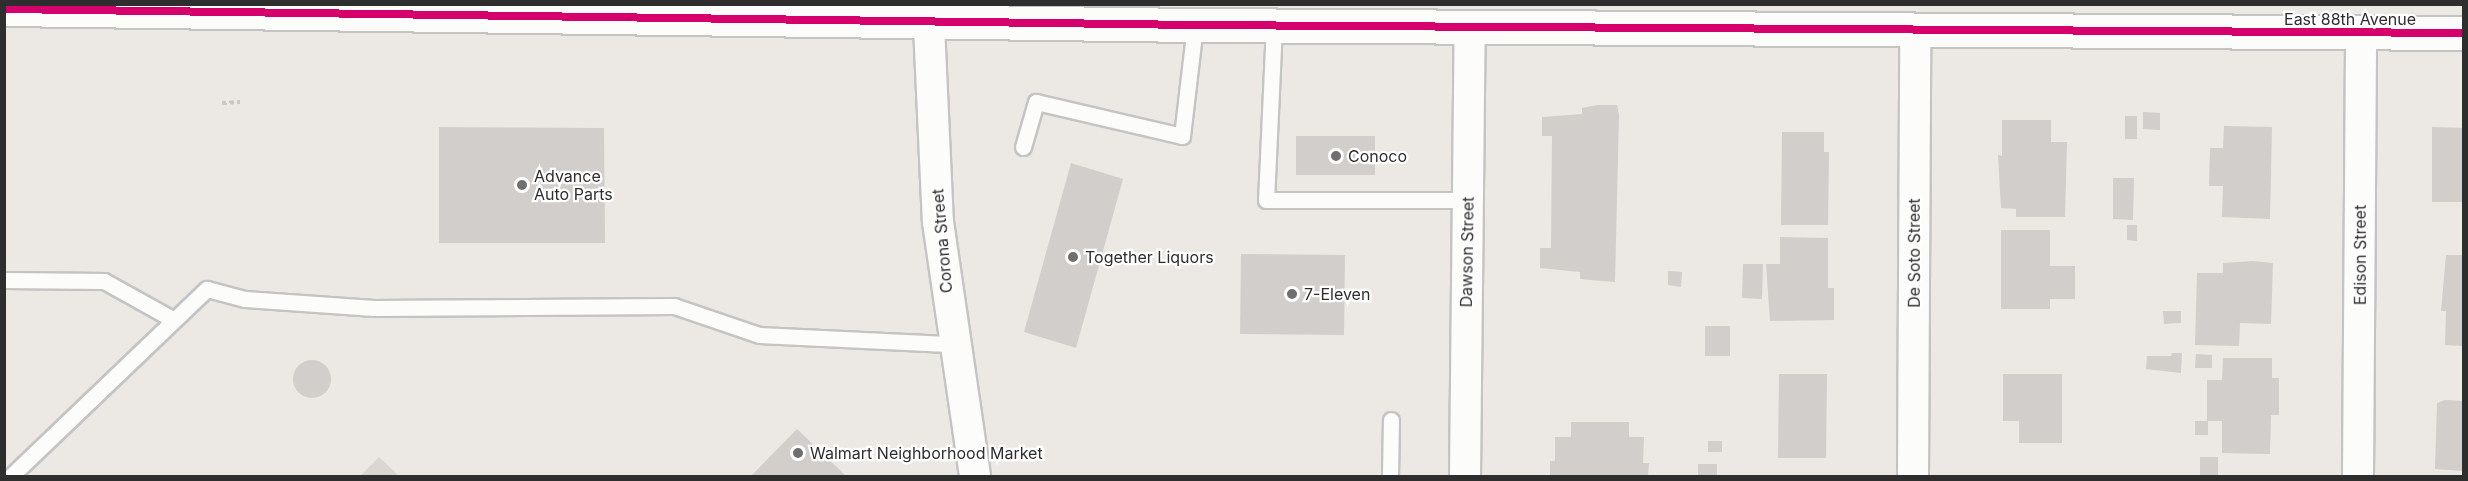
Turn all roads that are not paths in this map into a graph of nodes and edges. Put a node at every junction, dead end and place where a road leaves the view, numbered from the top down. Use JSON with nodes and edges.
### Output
{"nodes":[{"id":1,"x":4,"y":9,"type":"edge"},
{"id":2,"x":928,"y":13,"type":"edge"},
{"id":3,"x":1195,"y":25,"type":"junction"},
{"id":4,"x":1274,"y":25,"type":"junction"},
{"id":5,"x":1470,"y":27,"type":"junction"},
{"id":6,"x":1915,"y":30,"type":"junction"},
{"id":7,"x":2361,"y":33,"type":"junction"},
{"id":8,"x":2463,"y":33,"type":"edge"},
{"id":9,"x":1023,"y":147,"type":"dead end"},
{"id":10,"x":1468,"y":200,"type":"junction"},
{"id":11,"x":4,"y":280,"type":"edge"},
{"id":12,"x":174,"y":320,"type":"junction"},
{"id":13,"x":953,"y":344,"type":"junction"},
{"id":14,"x":1391,"y":420,"type":"dead end"},
{"id":15,"x":10,"y":477,"type":"edge"},
{"id":16,"x":975,"y":477,"type":"edge"},
{"id":17,"x":1390,"y":477,"type":"edge"},
{"id":18,"x":1465,"y":477,"type":"edge"},
{"id":19,"x":1913,"y":477,"type":"edge"},
{"id":20,"x":2358,"y":477,"type":"edge"}],
"edges":[{"from":1,"to":2,"type":"main road","name":"East 88th Avenue"},
{"from":2,"to":3,"type":"main road","name":"East 88th Avenue"},
{"from":2,"to":13,"type":"street","name":"Corona Street"},
{"from":3,"to":4,"type":"main road","name":"East 88th Avenue"},
{"from":3,"to":9,"type":"lane"},
{"from":4,"to":5,"type":"main road","name":"East 88th Avenue"},
{"from":4,"to":10,"type":"lane"},
{"from":5,"to":6,"type":"main road","name":"East 88th Avenue"},
{"from":5,"to":10,"type":"street","name":"Dawson Street"},
{"from":6,"to":7,"type":"main road","name":"East 88th Avenue"},
{"from":6,"to":19,"type":"street","name":"De Soto Street"},
{"from":7,"to":8,"type":"main road","name":"East 88th Avenue"},
{"from":7,"to":20,"type":"street","name":"Edison Street"},
{"from":10,"to":18,"type":"street","name":"Dawson Street"},
{"from":11,"to":12,"type":"lane"},
{"from":12,"to":13,"type":"lane"},
{"from":12,"to":15,"type":"lane"},
{"from":13,"to":16,"type":"street","name":"Corona Street"},
{"from":14,"to":17,"type":"lane"}]}
